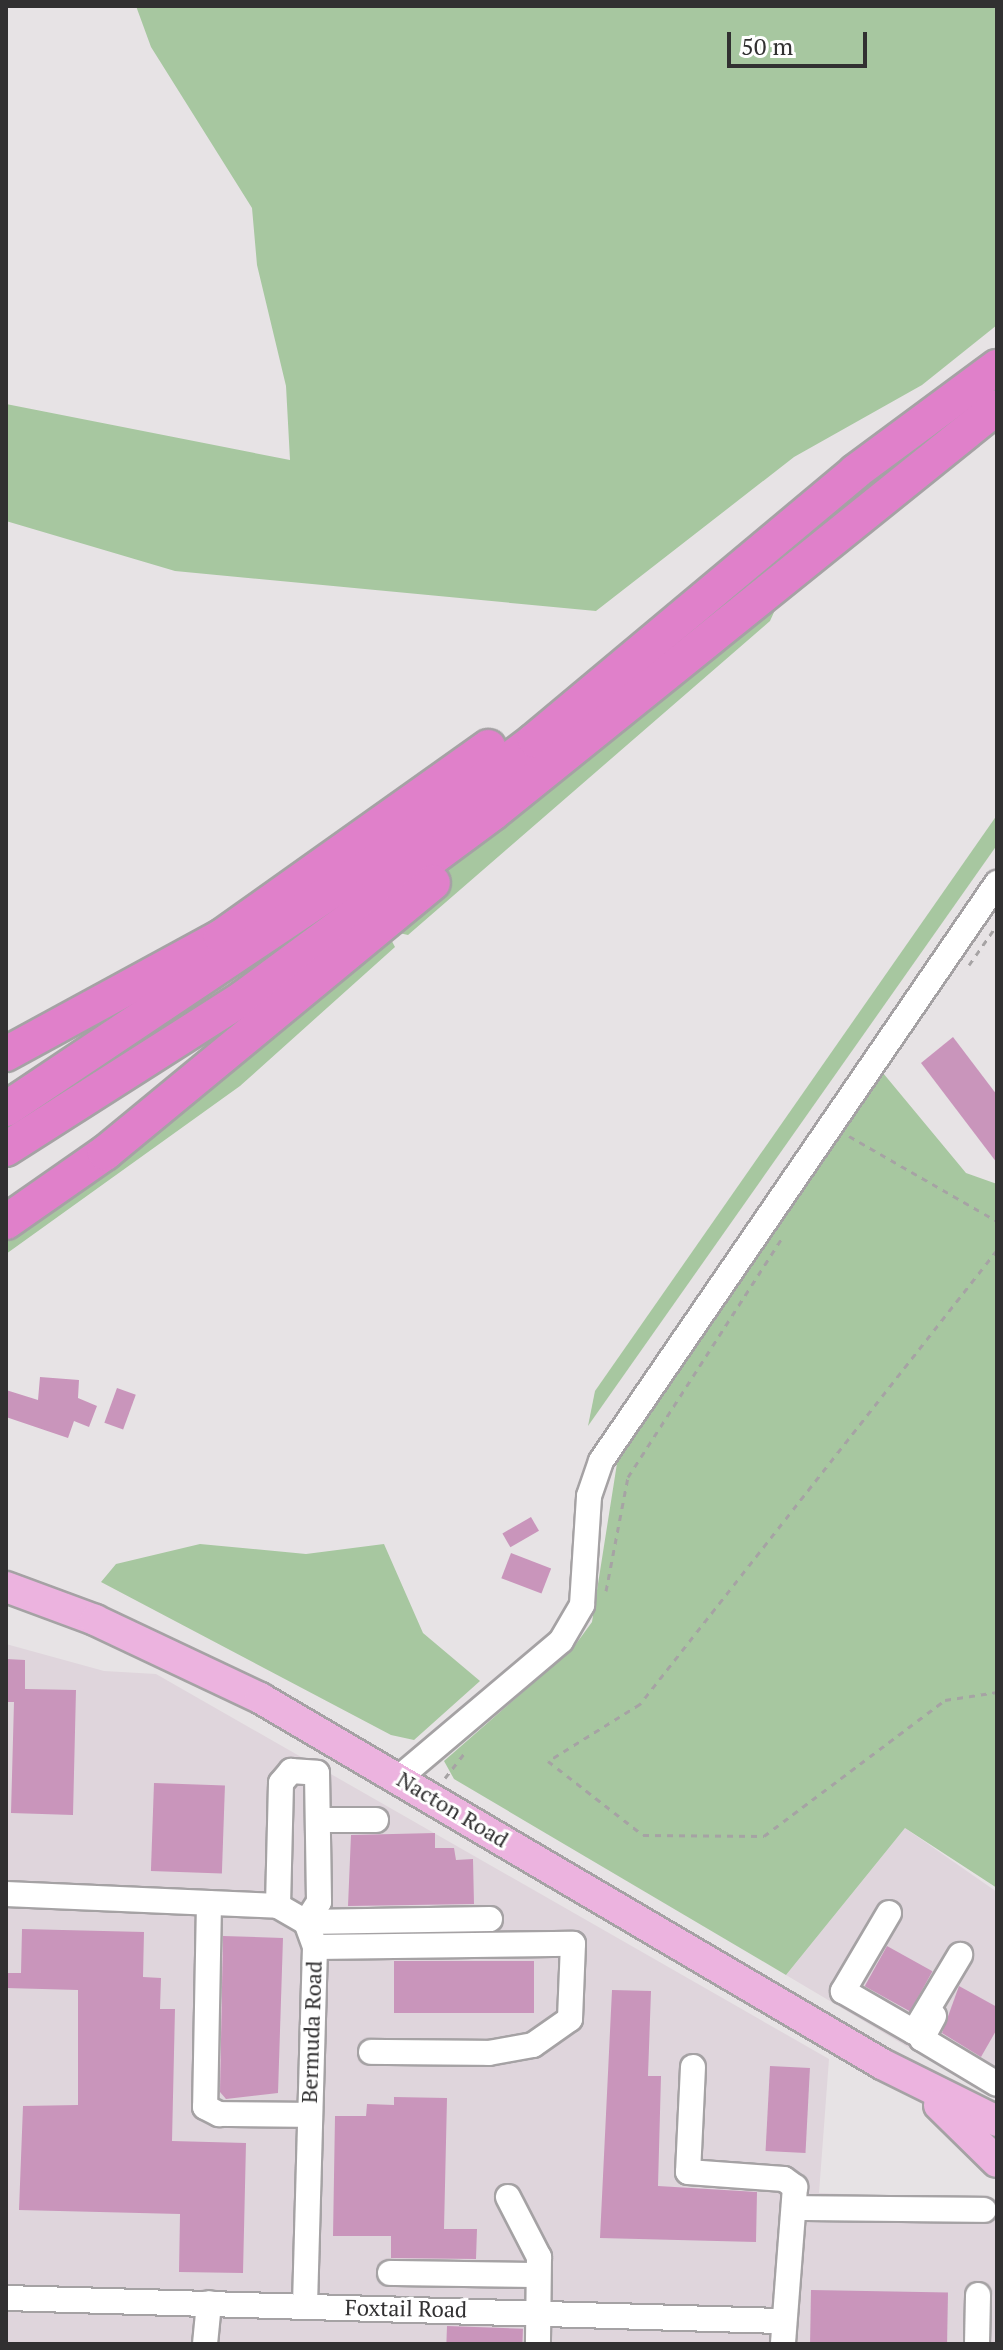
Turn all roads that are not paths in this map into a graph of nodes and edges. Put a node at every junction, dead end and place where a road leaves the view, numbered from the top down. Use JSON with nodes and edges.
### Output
{"nodes":[{"id":1,"x":997,"y":367,"type":"edge"},
{"id":2,"x":997,"y":407,"type":"edge"},
{"id":3,"x":583,"y":698,"type":"junction"},
{"id":4,"x":493,"y":813,"type":"junction"},
{"id":5,"x":997,"y":883,"type":"edge"},
{"id":6,"x":6,"y":1054,"type":"edge"},
{"id":7,"x":6,"y":1109,"type":"edge"},
{"id":8,"x":6,"y":1149,"type":"edge"},
{"id":9,"x":6,"y":1222,"type":"edge"},
{"id":10,"x":6,"y":1587,"type":"edge"},
{"id":11,"x":422,"y":1784,"type":"junction"},
{"id":12,"x":322,"y":1820,"type":"junction"},
{"id":13,"x":376,"y":1820,"type":"dead end"},
{"id":14,"x":6,"y":1894,"type":"edge"},
{"id":15,"x":209,"y":1903,"type":"junction"},
{"id":16,"x":278,"y":1906,"type":"junction"},
{"id":17,"x":889,"y":1913,"type":"dead end"},
{"id":18,"x":490,"y":1919,"type":"dead end"},
{"id":19,"x":306,"y":1922,"type":"junction"},
{"id":20,"x":315,"y":1947,"type":"junction"},
{"id":21,"x":371,"y":2052,"type":"dead end"},
{"id":22,"x":882,"y":2064,"type":"junction"},
{"id":23,"x":693,"y":2067,"type":"dead end"},
{"id":24,"x":997,"y":2084,"type":"edge"},
{"id":25,"x":308,"y":2115,"type":"junction"},
{"id":26,"x":997,"y":2121,"type":"edge"},
{"id":27,"x":997,"y":2162,"type":"edge"},
{"id":28,"x":508,"y":2197,"type":"dead end"},
{"id":29,"x":794,"y":2208,"type":"junction"},
{"id":30,"x":984,"y":2210,"type":"dead end"},
{"id":31,"x":390,"y":2273,"type":"dead end"},
{"id":32,"x":538,"y":2275,"type":"junction"},
{"id":33,"x":978,"y":2295,"type":"dead end"},
{"id":34,"x":6,"y":2298,"type":"edge"},
{"id":35,"x":209,"y":2303,"type":"junction"},
{"id":36,"x":305,"y":2306,"type":"junction"},
{"id":37,"x":537,"y":2312,"type":"junction"},
{"id":38,"x":783,"y":2333,"type":"edge"},
{"id":39,"x":205,"y":2344,"type":"edge"},
{"id":40,"x":538,"y":2344,"type":"edge"},
{"id":41,"x":977,"y":2344,"type":"edge"}],
"edges":[{"from":1,"to":3,"type":"highway"},
{"from":2,"to":4,"type":"highway"},
{"from":3,"to":6,"type":"highway"},
{"from":3,"to":7,"type":"highway"},
{"from":4,"to":8,"type":"highway"},
{"from":4,"to":9,"type":"highway"},
{"from":5,"to":11,"type":"street"},
{"from":10,"to":11,"type":"main road","name":"Nacton Road"},
{"from":11,"to":22,"type":"main road","name":"Nacton Road"},
{"from":12,"to":13,"type":"street"},
{"from":12,"to":16,"type":"street"},
{"from":12,"to":19,"type":"street"},
{"from":14,"to":15,"type":"street"},
{"from":15,"to":16,"type":"street"},
{"from":15,"to":25,"type":"street"},
{"from":16,"to":19,"type":"street"},
{"from":17,"to":24,"type":"street"},
{"from":18,"to":19,"type":"street"},
{"from":19,"to":20,"type":"street","name":"Bermuda Road"},
{"from":20,"to":21,"type":"street"},
{"from":20,"to":25,"type":"street","name":"Bermuda Road"},
{"from":22,"to":26,"type":"main road","name":"Nacton Road"},
{"from":22,"to":27,"type":"main road","name":"Nacton Road"},
{"from":23,"to":29,"type":"street"},
{"from":25,"to":36,"type":"street","name":"Bermuda Road"},
{"from":28,"to":32,"type":"street"},
{"from":29,"to":30,"type":"street"},
{"from":29,"to":38,"type":"street"},
{"from":31,"to":32,"type":"street"},
{"from":32,"to":37,"type":"street"},
{"from":33,"to":41,"type":"street"},
{"from":34,"to":35,"type":"street","name":"Foxtail Road"},
{"from":35,"to":36,"type":"street","name":"Foxtail Road"},
{"from":35,"to":39,"type":"street"},
{"from":36,"to":37,"type":"street","name":"Foxtail Road"},
{"from":37,"to":38,"type":"street","name":"Foxtail Road"},
{"from":37,"to":40,"type":"street"}]}
